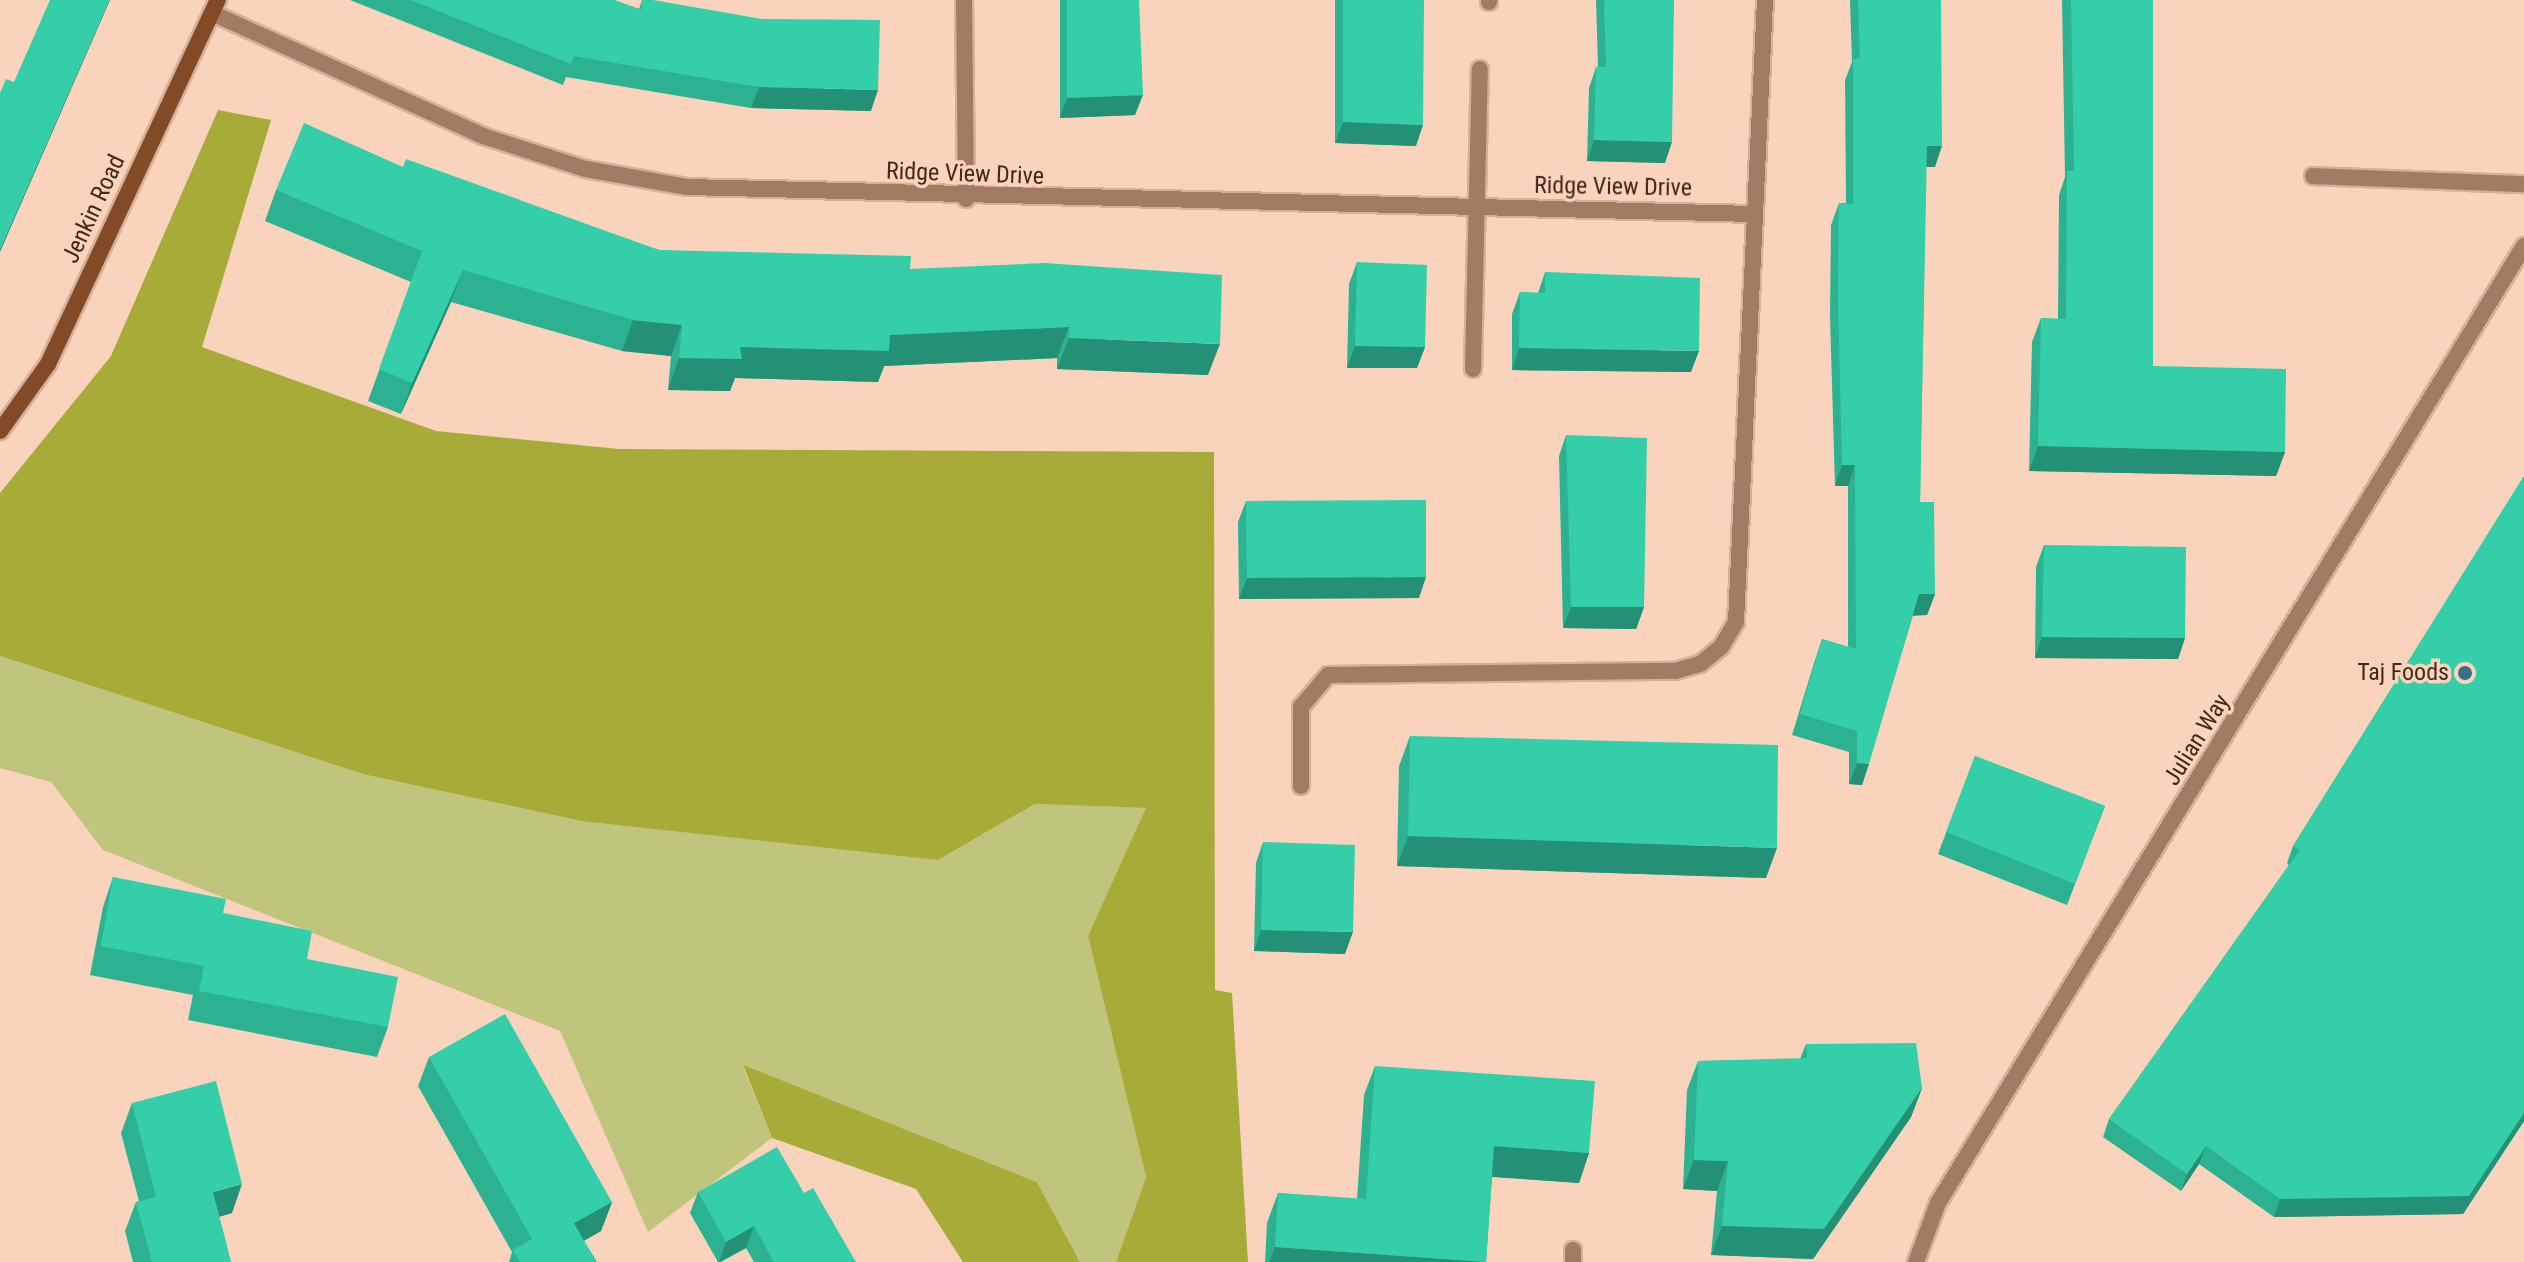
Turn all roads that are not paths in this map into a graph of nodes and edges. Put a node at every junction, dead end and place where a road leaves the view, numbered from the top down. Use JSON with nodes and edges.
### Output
{"nodes":[{"id":1,"x":964,"y":0,"type":"edge"},
{"id":2,"x":1765,"y":0,"type":"edge"},
{"id":3,"x":215,"y":6,"type":"edge"},
{"id":4,"x":1480,"y":69,"type":"dead end"},
{"id":5,"x":2313,"y":176,"type":"dead end"},
{"id":6,"x":2524,"y":184,"type":"edge"},
{"id":7,"x":966,"y":199,"type":"junction"},
{"id":8,"x":1479,"y":209,"type":"junction"},
{"id":9,"x":1751,"y":214,"type":"junction"},
{"id":10,"x":2524,"y":246,"type":"edge"},
{"id":11,"x":1473,"y":369,"type":"dead end"},
{"id":12,"x":0,"y":431,"type":"edge"},
{"id":13,"x":1301,"y":786,"type":"dead end"},
{"id":14,"x":1916,"y":1262,"type":"edge"}],
"edges":[{"from":1,"to":7,"type":"street"},
{"from":2,"to":9,"type":"street"},
{"from":3,"to":7,"type":"street","name":"Ridge View Drive"},
{"from":3,"to":12,"type":"street","name":"Jenkin Road"},
{"from":4,"to":8,"type":"street"},
{"from":5,"to":6,"type":"street"},
{"from":7,"to":8,"type":"street","name":"Ridge View Drive"},
{"from":8,"to":9,"type":"street","name":"Ridge View Drive"},
{"from":8,"to":11,"type":"street"},
{"from":9,"to":13,"type":"street"},
{"from":10,"to":14,"type":"street","name":"Julian Way"}]}
